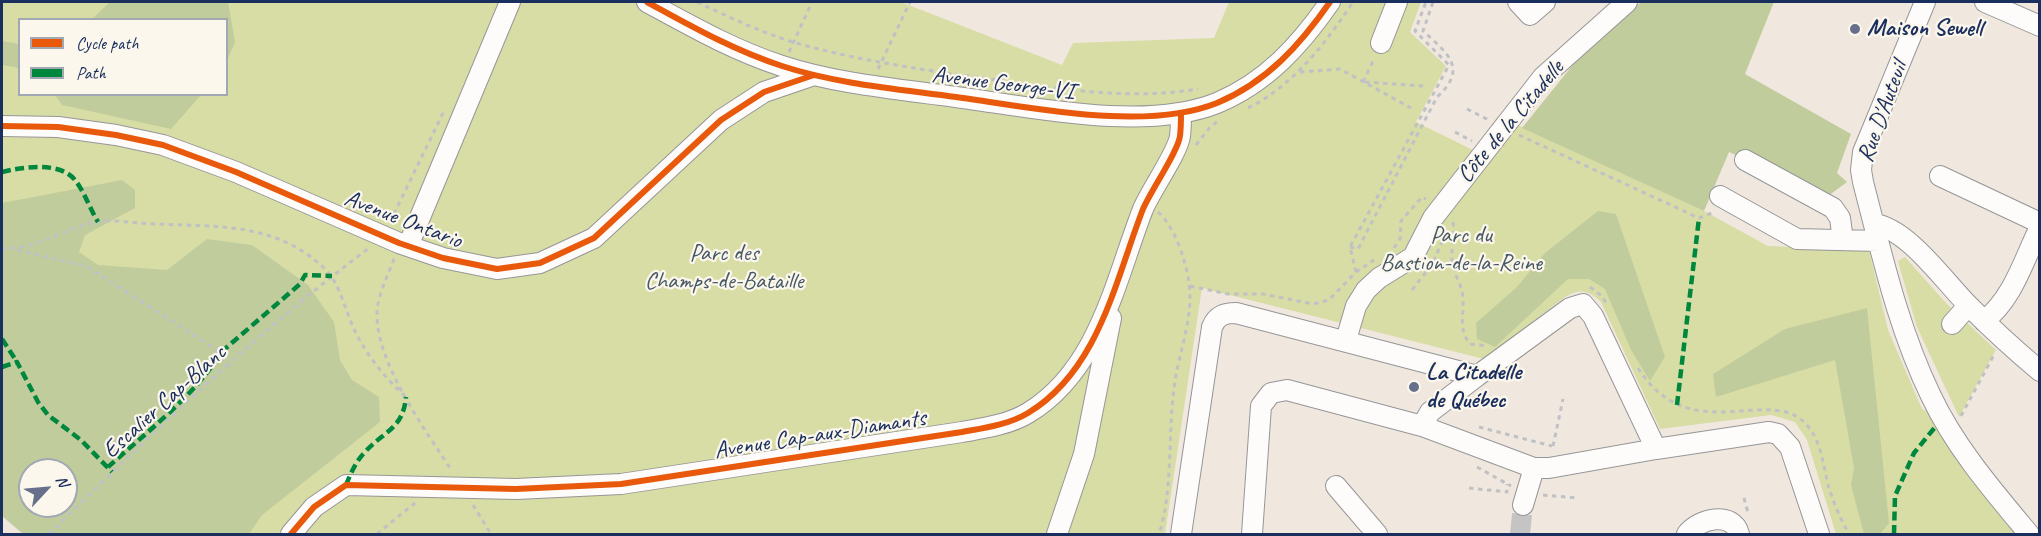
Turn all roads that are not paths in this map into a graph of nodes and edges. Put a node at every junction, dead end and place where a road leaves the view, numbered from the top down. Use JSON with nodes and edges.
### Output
{"nodes":[{"id":1,"x":510,"y":2,"type":"edge"},
{"id":2,"x":646,"y":2,"type":"edge"},
{"id":3,"x":1330,"y":2,"type":"edge"},
{"id":4,"x":1397,"y":2,"type":"edge"},
{"id":5,"x":1518,"y":2,"type":"edge"},
{"id":6,"x":1545,"y":2,"type":"edge"},
{"id":7,"x":1627,"y":2,"type":"edge"},
{"id":8,"x":1925,"y":2,"type":"edge"},
{"id":9,"x":1985,"y":2,"type":"edge"},
{"id":10,"x":2040,"y":26,"type":"edge"},
{"id":11,"x":1381,"y":43,"type":"road end"},
{"id":12,"x":814,"y":75,"type":"junction"},
{"id":13,"x":1181,"y":113,"type":"junction"},
{"id":14,"x":2,"y":126,"type":"edge"},
{"id":15,"x":1745,"y":160,"type":"dead end"},
{"id":16,"x":1940,"y":176,"type":"dead end"},
{"id":17,"x":1720,"y":196,"type":"dead end"},
{"id":18,"x":2040,"y":225,"type":"edge"},
{"id":19,"x":1876,"y":232,"type":"junction"},
{"id":20,"x":1843,"y":240,"type":"junction"},
{"id":21,"x":404,"y":245,"type":"junction"},
{"id":22,"x":1117,"y":289,"type":"junction"},
{"id":23,"x":1968,"y":306,"type":"junction"},
{"id":24,"x":1984,"y":321,"type":"junction"},
{"id":25,"x":1952,"y":324,"type":"dead end"},
{"id":26,"x":1346,"y":340,"type":"junction"},
{"id":27,"x":2040,"y":371,"type":"edge"},
{"id":28,"x":1477,"y":376,"type":"junction"},
{"id":29,"x":1422,"y":426,"type":"junction"},
{"id":30,"x":1656,"y":448,"type":"junction"},
{"id":31,"x":1538,"y":468,"type":"junction"},
{"id":32,"x":1336,"y":486,"type":"dead end"},
{"id":33,"x":1523,"y":506,"type":"tunnel mouth"},
{"id":34,"x":291,"y":534,"type":"edge"},
{"id":35,"x":1057,"y":534,"type":"edge"},
{"id":36,"x":1181,"y":534,"type":"edge"},
{"id":37,"x":1252,"y":534,"type":"edge"},
{"id":38,"x":1377,"y":534,"type":"edge"},
{"id":39,"x":1687,"y":534,"type":"edge"},
{"id":40,"x":1739,"y":534,"type":"edge"},
{"id":41,"x":1818,"y":534,"type":"edge"},
{"id":42,"x":2030,"y":534,"type":"edge"}],
"edges":[{"from":1,"to":21,"type":"street"},
{"from":2,"to":12,"type":"street","name":"Avenue George-VI"},
{"from":3,"to":13,"type":"street","name":"Avenue George-VI"},
{"from":4,"to":11,"type":"street"},
{"from":5,"to":6,"type":"street"},
{"from":7,"to":26,"type":"street","name":"Côte de la Citadelle"},
{"from":8,"to":19,"type":"street","name":"Rue D'Auteuil"},
{"from":9,"to":10,"type":"street"},
{"from":12,"to":13,"type":"street","name":"Avenue George-VI"},
{"from":12,"to":21,"type":"street","name":"Avenue Ontario"},
{"from":13,"to":22,"type":"street","name":"Avenue Cap-aux-Diamants"},
{"from":14,"to":21,"type":"street","name":"Avenue Ontario"},
{"from":15,"to":20,"type":"street"},
{"from":16,"to":18,"type":"street"},
{"from":17,"to":20,"type":"street"},
{"from":18,"to":24,"type":"street"},
{"from":19,"to":20,"type":"street"},
{"from":19,"to":23,"type":"street"},
{"from":19,"to":42,"type":"street","name":"Rue D'Auteuil"},
{"from":22,"to":34,"type":"street","name":"Avenue Cap-aux-Diamants"},
{"from":22,"to":35,"type":"street","name":"Avenue Cap-aux-Diamants"},
{"from":23,"to":24,"type":"street"},
{"from":23,"to":25,"type":"street"},
{"from":24,"to":27,"type":"street"},
{"from":26,"to":28,"type":"street"},
{"from":26,"to":36,"type":"street"},
{"from":28,"to":29,"type":"street"},
{"from":28,"to":30,"type":"street"},
{"from":29,"to":31,"type":"street"},
{"from":29,"to":37,"type":"street"},
{"from":30,"to":31,"type":"street"},
{"from":30,"to":41,"type":"street"},
{"from":31,"to":33,"type":"street"},
{"from":32,"to":38,"type":"street"},
{"from":39,"to":40,"type":"street"}]}
